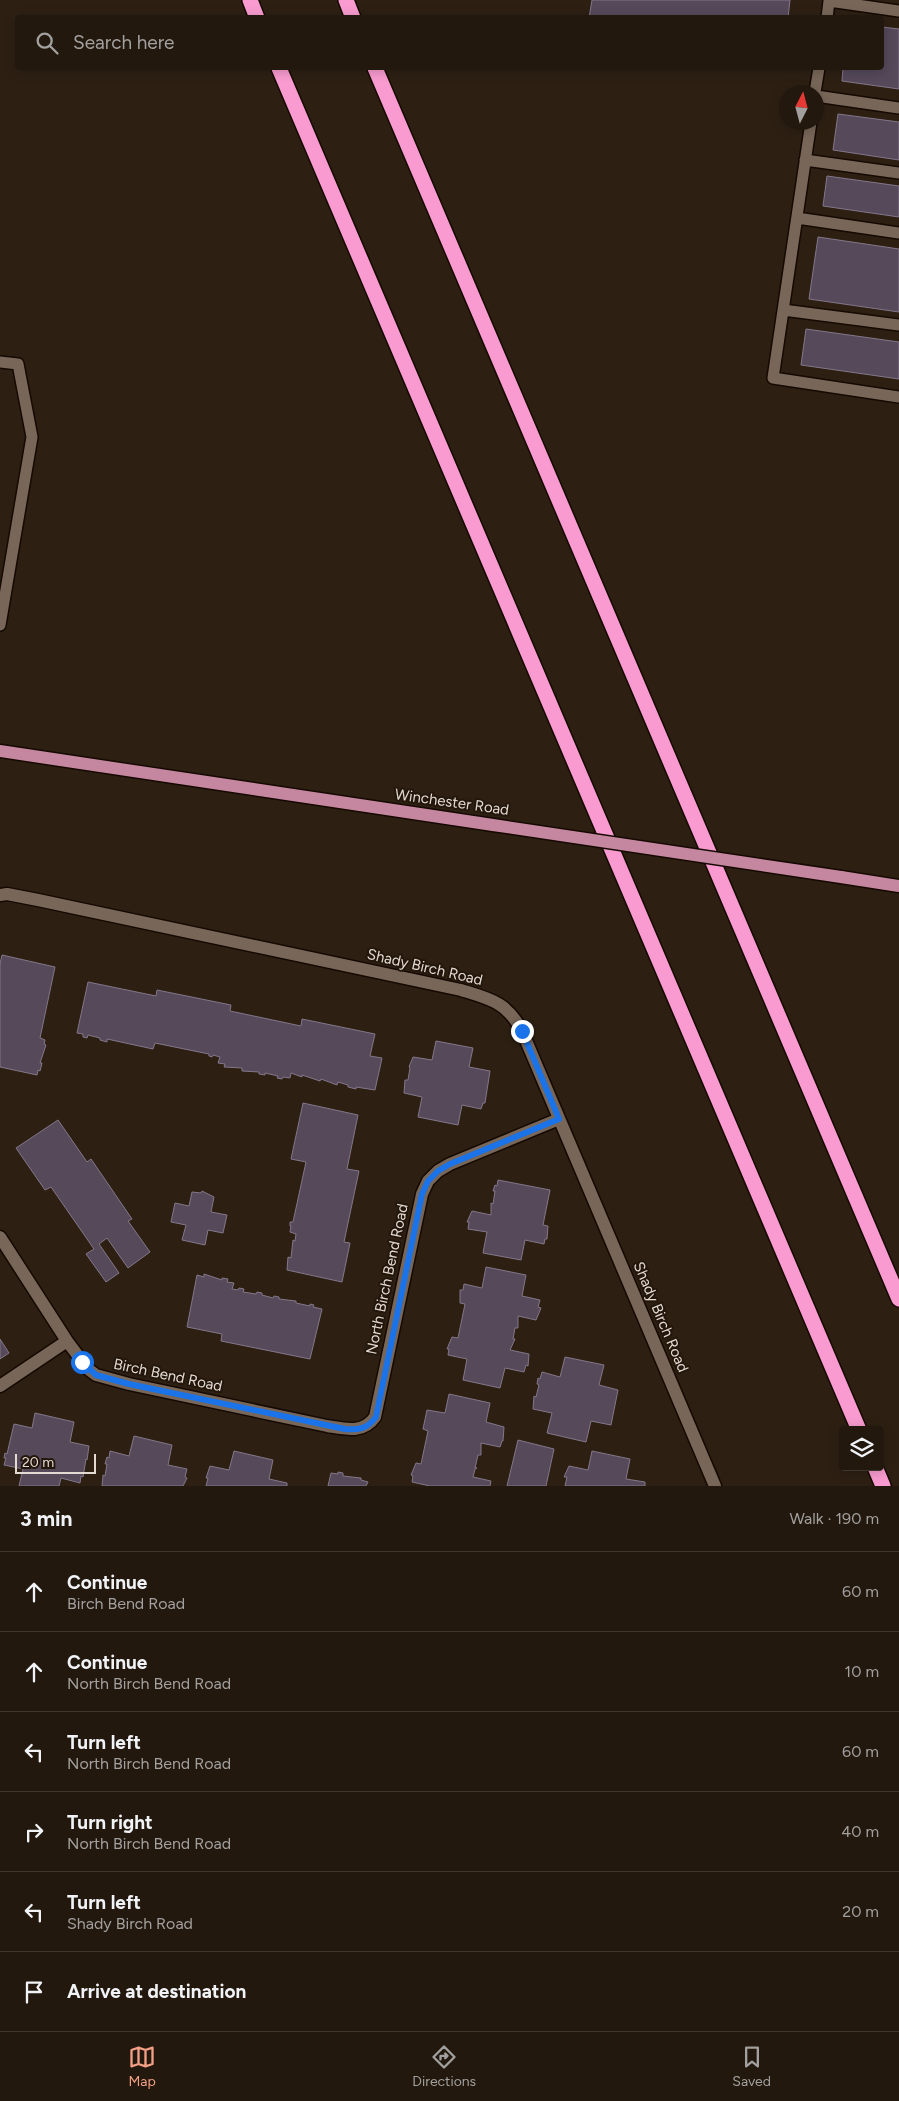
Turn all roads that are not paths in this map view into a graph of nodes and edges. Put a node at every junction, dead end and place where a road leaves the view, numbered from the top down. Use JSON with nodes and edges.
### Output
{"nodes":[{"id":1,"x":250,"y":0,"type":"edge"},
{"id":2,"x":346,"y":0,"type":"edge"},
{"id":3,"x":899,"y":11,"type":"edge"},
{"id":4,"x":256,"y":15,"type":"edge"},
{"id":5,"x":352,"y":15,"type":"edge"},
{"id":6,"x":827,"y":15,"type":"edge"},
{"id":7,"x":280,"y":70,"type":"edge"},
{"id":8,"x":375,"y":70,"type":"edge"},
{"id":9,"x":819,"y":70,"type":"edge"},
{"id":10,"x":816,"y":85,"type":"edge"},
{"id":11,"x":824,"y":97,"type":"edge"},
{"id":12,"x":899,"y":108,"type":"edge"},
{"id":13,"x":810,"y":130,"type":"edge"},
{"id":14,"x":806,"y":160,"type":"junction"},
{"id":15,"x":899,"y":173,"type":"edge"},
{"id":16,"x":797,"y":218,"type":"junction"},
{"id":17,"x":899,"y":232,"type":"edge"},
{"id":18,"x":783,"y":310,"type":"junction"},
{"id":19,"x":899,"y":326,"type":"edge"},
{"id":20,"x":0,"y":362,"type":"edge"},
{"id":21,"x":899,"y":397,"type":"edge"},
{"id":22,"x":2,"y":602,"type":"edge"},
{"id":23,"x":0,"y":625,"type":"edge"},
{"id":24,"x":0,"y":751,"type":"edge"},
{"id":25,"x":899,"y":886,"type":"edge"},
{"id":26,"x":0,"y":895,"type":"edge"},
{"id":27,"x":559,"y":1119,"type":"junction"},
{"id":28,"x":0,"y":1237,"type":"edge"},
{"id":29,"x":899,"y":1299,"type":"edge"},
{"id":30,"x":67,"y":1340,"type":"junction"},
{"id":31,"x":0,"y":1386,"type":"edge"},
{"id":32,"x":327,"y":1426,"type":"joint"},
{"id":33,"x":858,"y":1426,"type":"edge"},
{"id":34,"x":878,"y":1471,"type":"edge"},
{"id":35,"x":715,"y":1486,"type":"edge"},
{"id":36,"x":884,"y":1486,"type":"edge"}],
"edges":[{"from":1,"to":4,"type":"highway"},
{"from":2,"to":5,"type":"highway"},
{"from":3,"to":6,"type":"lane"},
{"from":7,"to":33,"type":"highway"},
{"from":8,"to":29,"type":"highway"},
{"from":9,"to":10,"type":"lane"},
{"from":11,"to":12,"type":"lane"},
{"from":13,"to":14,"type":"lane"},
{"from":14,"to":15,"type":"lane"},
{"from":14,"to":16,"type":"lane"},
{"from":16,"to":17,"type":"lane"},
{"from":16,"to":18,"type":"lane"},
{"from":18,"to":19,"type":"lane"},
{"from":18,"to":21,"type":"lane"},
{"from":20,"to":22,"type":"lane"},
{"from":22,"to":23,"type":"lane"},
{"from":24,"to":25,"type":"main road","name":"Winchester Road","bridge":true},
{"from":26,"to":27,"type":"street","name":"Shady Birch Road"},
{"from":27,"to":32,"type":"street","name":"North Birch Bend Road"},
{"from":27,"to":35,"type":"street","name":"Shady Birch Road"},
{"from":28,"to":30,"type":"street","name":"Birch Bend Road"},
{"from":30,"to":31,"type":"street"},
{"from":30,"to":32,"type":"street","name":"Birch Bend Road"},
{"from":34,"to":36,"type":"highway"}]}
